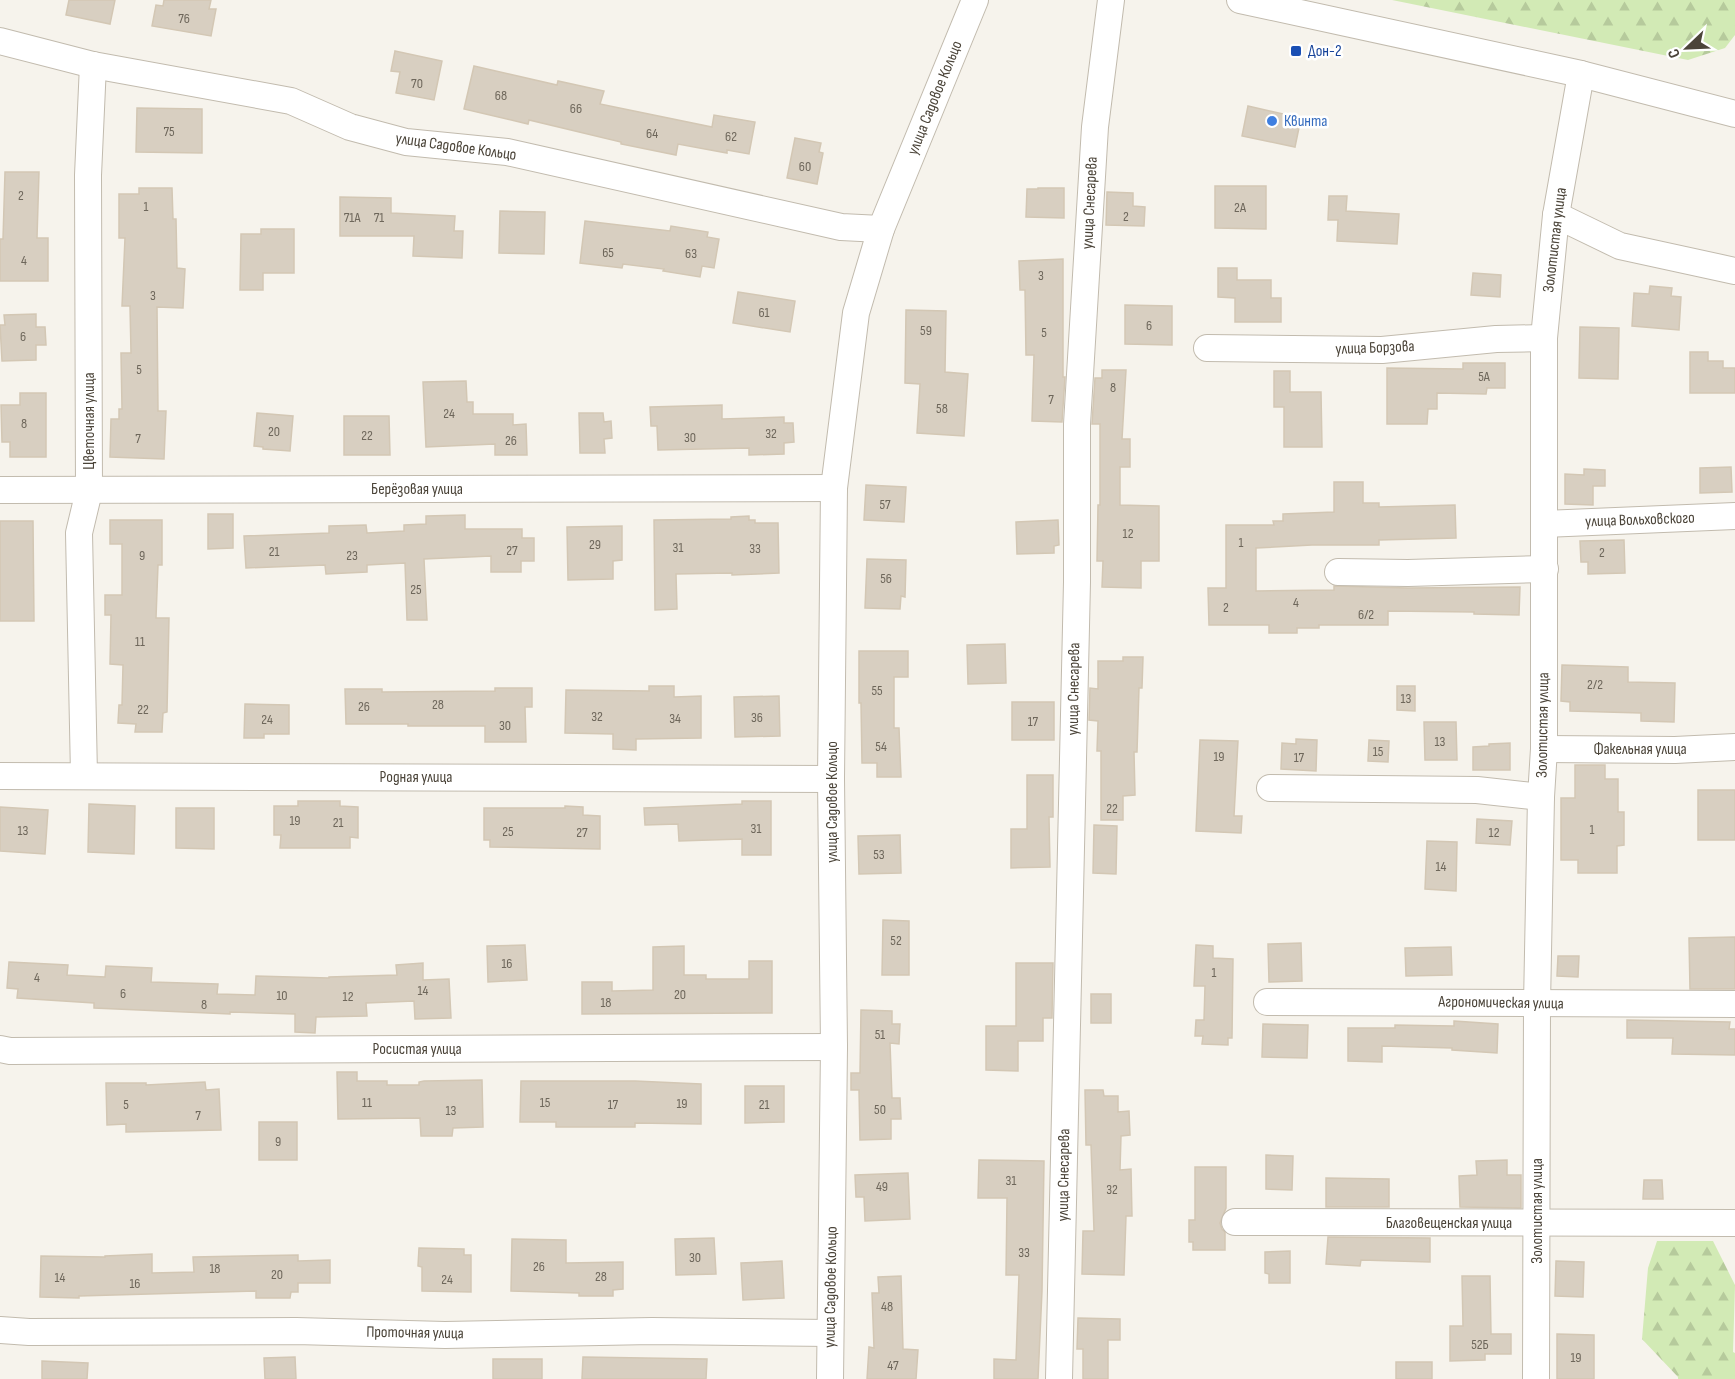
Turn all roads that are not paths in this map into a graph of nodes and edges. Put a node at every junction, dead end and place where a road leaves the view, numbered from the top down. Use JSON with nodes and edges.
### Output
{"nodes":[{"id":1,"x":975,"y":0,"type":"edge"},
{"id":2,"x":1111,"y":0,"type":"edge"},
{"id":3,"x":1240,"y":0,"type":"edge"},
{"id":4,"x":0,"y":41,"type":"edge"},
{"id":5,"x":93,"y":65,"type":"junction"},
{"id":6,"x":1581,"y":74,"type":"junction"},
{"id":7,"x":1735,"y":114,"type":"edge"},
{"id":8,"x":1556,"y":215,"type":"junction"},
{"id":9,"x":881,"y":229,"type":"junction"},
{"id":10,"x":1735,"y":271,"type":"edge"},
{"id":11,"x":1544,"y":338,"type":"junction"},
{"id":12,"x":1207,"y":348,"type":"dead end"},
{"id":13,"x":834,"y":488,"type":"junction"},
{"id":14,"x":0,"y":490,"type":"edge"},
{"id":15,"x":88,"y":491,"type":"junction"},
{"id":16,"x":1735,"y":516,"type":"edge"},
{"id":17,"x":1544,"y":524,"type":"junction"},
{"id":18,"x":1545,"y":569,"type":"junction"},
{"id":19,"x":1338,"y":572,"type":"dead end"},
{"id":20,"x":1735,"y":747,"type":"edge"},
{"id":21,"x":1544,"y":749,"type":"junction"},
{"id":22,"x":0,"y":776,"type":"edge"},
{"id":23,"x":84,"y":776,"type":"junction"},
{"id":24,"x":831,"y":779,"type":"junction"},
{"id":25,"x":1270,"y":788,"type":"dead end"},
{"id":26,"x":1541,"y":797,"type":"junction"},
{"id":27,"x":1267,"y":1002,"type":"dead end"},
{"id":28,"x":1537,"y":1004,"type":"junction"},
{"id":29,"x":1735,"y":1004,"type":"edge"},
{"id":30,"x":834,"y":1047,"type":"junction"},
{"id":31,"x":0,"y":1049,"type":"edge"},
{"id":32,"x":1235,"y":1222,"type":"dead end"},
{"id":33,"x":1537,"y":1223,"type":"junction"},
{"id":34,"x":1735,"y":1223,"type":"edge"},
{"id":35,"x":0,"y":1330,"type":"edge"},
{"id":36,"x":830,"y":1334,"type":"junction"},
{"id":37,"x":830,"y":1379,"type":"edge"},
{"id":38,"x":1059,"y":1379,"type":"edge"},
{"id":39,"x":1536,"y":1379,"type":"edge"}],
"edges":[{"from":1,"to":9,"type":"street","name":"улица Садовое Кольцо"},
{"from":2,"to":38,"type":"street","name":"улица Снесарева"},
{"from":3,"to":6,"type":"street"},
{"from":4,"to":5,"type":"street","name":"улица Садовое Кольцо"},
{"from":5,"to":9,"type":"street","name":"улица Садовое Кольцо"},
{"from":5,"to":15,"type":"street","name":"Цветочная улица"},
{"from":6,"to":7,"type":"street"},
{"from":6,"to":8,"type":"street","name":"Золотистая улица"},
{"from":8,"to":10,"type":"street"},
{"from":8,"to":11,"type":"street","name":"Золотистая улица"},
{"from":9,"to":13,"type":"street","name":"улица Садовое Кольцо"},
{"from":11,"to":12,"type":"street","name":"улица Борзова"},
{"from":11,"to":17,"type":"street","name":"Золотистая улица"},
{"from":13,"to":15,"type":"street","name":"Берёзовая улица"},
{"from":13,"to":24,"type":"street","name":"улица Садовое Кольцо"},
{"from":14,"to":15,"type":"street","name":"Берёзовая улица"},
{"from":15,"to":23,"type":"street","name":"Цветочная улица"},
{"from":16,"to":17,"type":"street","name":"улица Вольховского"},
{"from":17,"to":18,"type":"street","name":"Золотистая улица"},
{"from":18,"to":19,"type":"street"},
{"from":18,"to":21,"type":"street","name":"Золотистая улица"},
{"from":20,"to":21,"type":"street","name":"Факельная улица"},
{"from":21,"to":26,"type":"street","name":"Золотистая улица"},
{"from":22,"to":23,"type":"street","name":"Родная улица"},
{"from":23,"to":24,"type":"street","name":"Родная улица"},
{"from":24,"to":30,"type":"street","name":"улица Садовое Кольцо"},
{"from":25,"to":26,"type":"street"},
{"from":26,"to":28,"type":"street","name":"Золотистая улица"},
{"from":27,"to":28,"type":"street","name":"Агрономическая улица"},
{"from":28,"to":29,"type":"street","name":"Агрономическая улица"},
{"from":28,"to":33,"type":"street","name":"Золотистая улица"},
{"from":30,"to":31,"type":"street","name":"Росистая улица"},
{"from":30,"to":36,"type":"street","name":"улица Садовое Кольцо"},
{"from":32,"to":33,"type":"street","name":"Благовещенская улица"},
{"from":33,"to":34,"type":"street","name":"Благовещенская улица"},
{"from":33,"to":39,"type":"street","name":"Золотистая улица"},
{"from":35,"to":36,"type":"street","name":"Проточная улица"},
{"from":36,"to":37,"type":"street","name":"улица Садовое Кольцо"}]}
